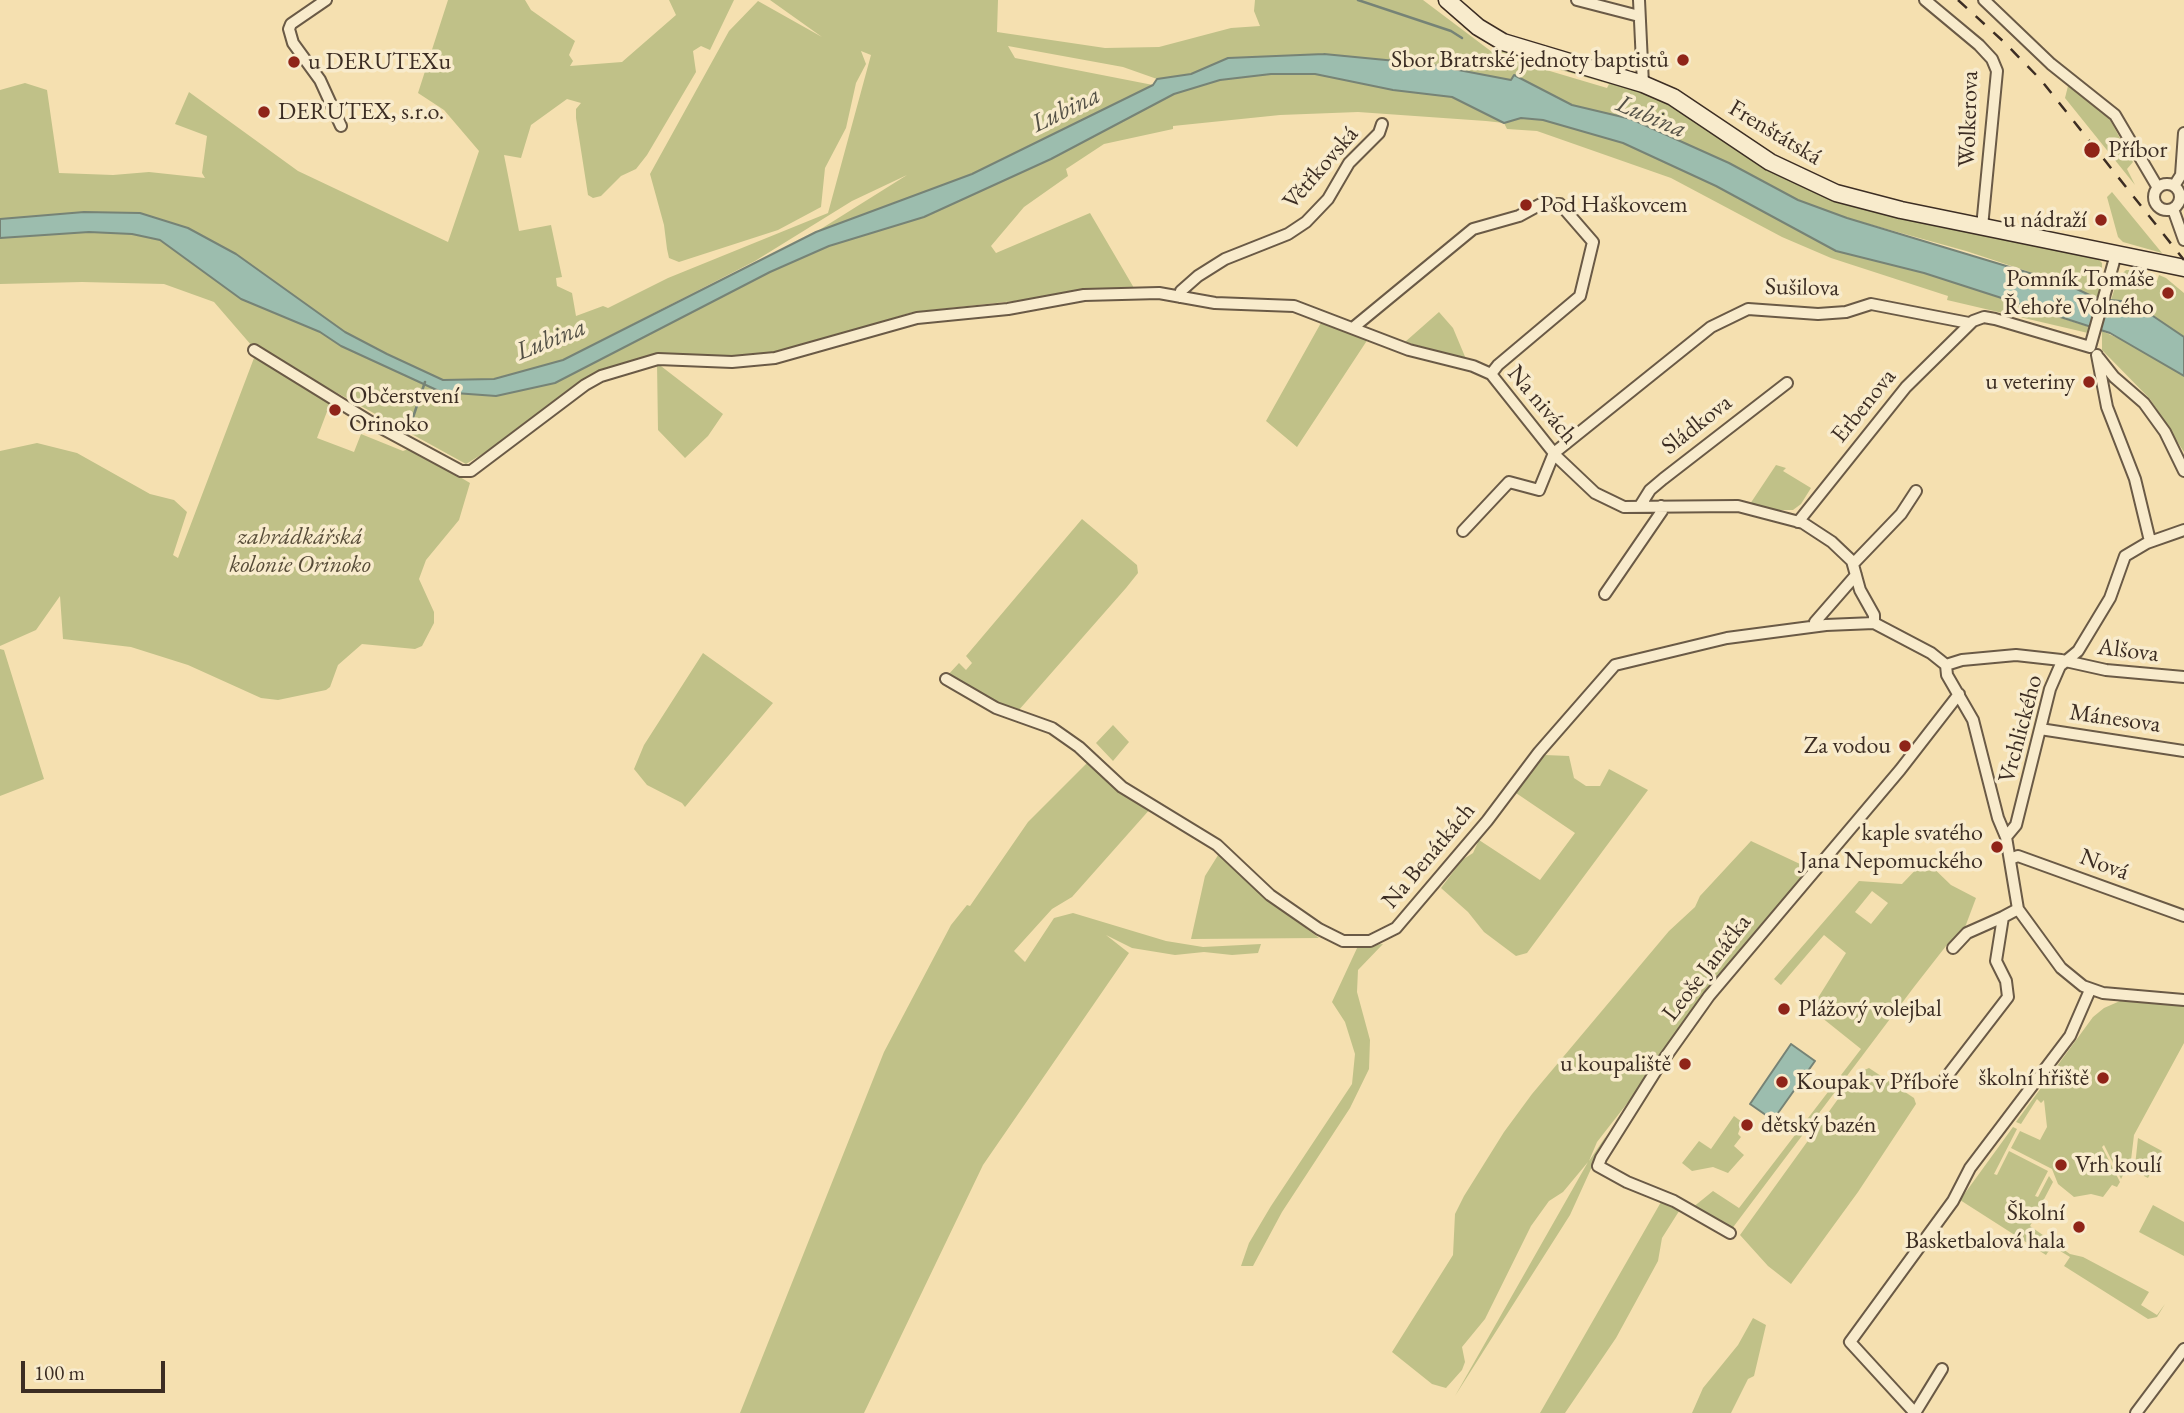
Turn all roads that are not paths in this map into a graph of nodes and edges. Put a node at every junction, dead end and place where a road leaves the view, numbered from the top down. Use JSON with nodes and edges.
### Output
{"nodes":[{"id":1,"x":326,"y":0,"type":"edge"},
{"id":2,"x":1447,"y":0,"type":"edge"},
{"id":3,"x":1577,"y":0,"type":"edge"},
{"id":4,"x":1639,"y":0,"type":"edge"},
{"id":5,"x":1925,"y":0,"type":"edge"},
{"id":6,"x":1984,"y":0,"type":"edge"},
{"id":7,"x":1639,"y":16,"type":"junction"},
{"id":8,"x":1643,"y":84,"type":"junction"},
{"id":9,"x":1382,"y":124,"type":"dead end"},
{"id":10,"x":341,"y":126,"type":"dead end"},
{"id":11,"x":2184,"y":133,"type":"edge"},
{"id":12,"x":2174,"y":186,"type":"junction"},
{"id":13,"x":2158,"y":188,"type":"junction"},
{"id":14,"x":2173,"y":209,"type":"junction"},
{"id":15,"x":1982,"y":227,"type":"junction"},
{"id":16,"x":2184,"y":240,"type":"edge"},
{"id":17,"x":2116,"y":254,"type":"junction"},
{"id":18,"x":2184,"y":268,"type":"edge"},
{"id":19,"x":1180,"y":297,"type":"junction"},
{"id":20,"x":1969,"y":323,"type":"junction"},
{"id":21,"x":1354,"y":327,"type":"junction"},
{"id":22,"x":254,"y":350,"type":"dead end"},
{"id":23,"x":2094,"y":351,"type":"junction"},
{"id":24,"x":1492,"y":374,"type":"junction"},
{"id":25,"x":2121,"y":381,"type":"junction"},
{"id":26,"x":1787,"y":383,"type":"dead end"},
{"id":27,"x":2103,"y":389,"type":"junction"},
{"id":28,"x":1554,"y":453,"type":"junction"},
{"id":29,"x":2184,"y":471,"type":"edge"},
{"id":30,"x":1916,"y":491,"type":"dead end"},
{"id":31,"x":1640,"y":506,"type":"junction"},
{"id":32,"x":1661,"y":506,"type":"junction"},
{"id":33,"x":1798,"y":522,"type":"junction"},
{"id":34,"x":2184,"y":530,"type":"edge"},
{"id":35,"x":1463,"y":531,"type":"dead end"},
{"id":36,"x":2150,"y":541,"type":"junction"},
{"id":37,"x":1854,"y":570,"type":"junction"},
{"id":38,"x":1605,"y":594,"type":"dead end"},
{"id":39,"x":1874,"y":623,"type":"junction"},
{"id":40,"x":1816,"y":626,"type":"junction"},
{"id":41,"x":2067,"y":662,"type":"junction"},
{"id":42,"x":1946,"y":665,"type":"junction"},
{"id":43,"x":2184,"y":677,"type":"edge"},
{"id":44,"x":946,"y":679,"type":"dead end"},
{"id":45,"x":1959,"y":694,"type":"junction"},
{"id":46,"x":2040,"y":729,"type":"junction"},
{"id":47,"x":2184,"y":751,"type":"edge"},
{"id":48,"x":2006,"y":836,"type":"junction"},
{"id":49,"x":2010,"y":859,"type":"junction"},
{"id":50,"x":2018,"y":909,"type":"junction"},
{"id":51,"x":2184,"y":916,"type":"edge"},
{"id":52,"x":2003,"y":917,"type":"junction"},
{"id":53,"x":1953,"y":948,"type":"dead end"},
{"id":54,"x":2090,"y":990,"type":"junction"},
{"id":55,"x":2184,"y":1000,"type":"edge"},
{"id":56,"x":1941,"y":1084,"type":"dead end"},
{"id":57,"x":1730,"y":1233,"type":"dead end"},
{"id":58,"x":2184,"y":1349,"type":"edge"},
{"id":59,"x":1942,"y":1369,"type":"dead end"},
{"id":60,"x":1915,"y":1413,"type":"edge"},
{"id":61,"x":2136,"y":1413,"type":"edge"}],
"edges":[{"from":1,"to":10,"type":"street"},
{"from":2,"to":8,"type":"main road","name":"Frenštátská"},
{"from":3,"to":7,"type":"street"},
{"from":4,"to":7,"type":"street"},
{"from":5,"to":15,"type":"street","name":"Wolkerova"},
{"from":6,"to":13,"type":"street"},
{"from":7,"to":8,"type":"street"},
{"from":8,"to":15,"type":"main road","name":"Frenštátská"},
{"from":9,"to":19,"type":"street","name":"Větřkovská"},
{"from":11,"to":12,"type":"street"},
{"from":12,"to":13,"type":"street"},
{"from":12,"to":14,"type":"street"},
{"from":13,"to":14,"type":"street"},
{"from":14,"to":16,"type":"street"},
{"from":15,"to":17,"type":"main road","name":"Frenštátská"},
{"from":17,"to":18,"type":"main road","name":"Frenštátská"},
{"from":17,"to":23,"type":"street"},
{"from":19,"to":21,"type":"street","name":"Na nivách"},
{"from":19,"to":22,"type":"street","name":"Na nivách"},
{"from":20,"to":23,"type":"street"},
{"from":20,"to":28,"type":"street","name":"Sušilova"},
{"from":20,"to":33,"type":"street","name":"Erbenova"},
{"from":21,"to":24,"type":"street","name":"Na nivách"},
{"from":21,"to":24,"type":"street"},
{"from":23,"to":25,"type":"street"},
{"from":23,"to":27,"type":"street"},
{"from":24,"to":28,"type":"street","name":"Na nivách"},
{"from":25,"to":27,"type":"street"},
{"from":25,"to":29,"type":"street"},
{"from":26,"to":31,"type":"street","name":"Sládkova"},
{"from":27,"to":36,"type":"street"},
{"from":28,"to":31,"type":"street","name":"Na nivách"},
{"from":28,"to":35,"type":"street"},
{"from":30,"to":37,"type":"street"},
{"from":31,"to":32,"type":"street","name":"Na nivách"},
{"from":32,"to":33,"type":"street","name":"Na nivách"},
{"from":32,"to":38,"type":"street"},
{"from":33,"to":37,"type":"street","name":"Na nivách"},
{"from":34,"to":36,"type":"street","name":"Vrchlického"},
{"from":36,"to":41,"type":"street","name":"Vrchlického"},
{"from":37,"to":39,"type":"street","name":"Na nivách"},
{"from":37,"to":40,"type":"street"},
{"from":39,"to":40,"type":"street","name":"Na Benátkách"},
{"from":39,"to":42,"type":"street"},
{"from":40,"to":44,"type":"street","name":"Na Benátkách"},
{"from":41,"to":42,"type":"street"},
{"from":41,"to":43,"type":"street","name":"Alšova"},
{"from":41,"to":46,"type":"street","name":"Vrchlického"},
{"from":42,"to":45,"type":"street"},
{"from":45,"to":48,"type":"street"},
{"from":45,"to":57,"type":"street","name":"Leoše Janáčka"},
{"from":46,"to":47,"type":"street","name":"Mánesova"},
{"from":46,"to":48,"type":"street","name":"Vrchlického"},
{"from":48,"to":49,"type":"street"},
{"from":49,"to":50,"type":"street"},
{"from":49,"to":51,"type":"street","name":"Nová"},
{"from":50,"to":52,"type":"street"},
{"from":50,"to":54,"type":"street"},
{"from":52,"to":53,"type":"street"},
{"from":52,"to":56,"type":"street"},
{"from":54,"to":55,"type":"street"},
{"from":54,"to":60,"type":"street"},
{"from":58,"to":61,"type":"street"},
{"from":59,"to":60,"type":"street"}]}
